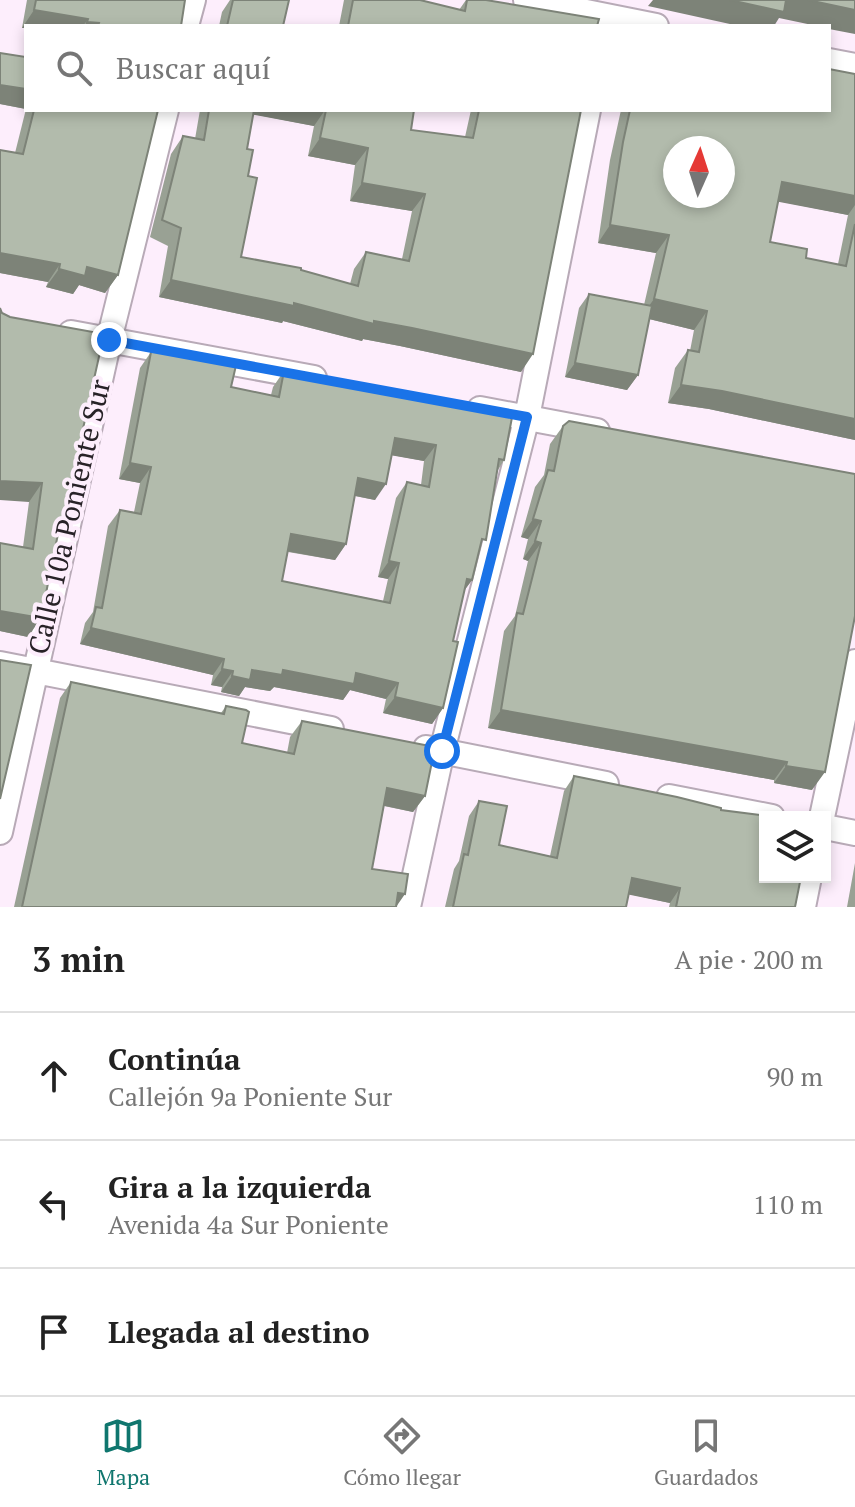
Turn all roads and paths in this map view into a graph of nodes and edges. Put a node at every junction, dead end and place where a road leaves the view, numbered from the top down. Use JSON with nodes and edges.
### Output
{"nodes":[{"id":1,"x":193,"y":0,"type":"edge"},
{"id":2,"x":526,"y":0,"type":"edge"},
{"id":3,"x":607,"y":14,"type":"edge"},
{"id":4,"x":187,"y":24,"type":"edge"},
{"id":5,"x":648,"y":24,"type":"edge"},
{"id":6,"x":831,"y":61,"type":"edge"},
{"id":7,"x":855,"y":66,"type":"edge"},
{"id":8,"x":166,"y":112,"type":"edge"},
{"id":9,"x":588,"y":112,"type":"edge"},
{"id":10,"x":47,"y":328,"type":"edge"},
{"id":11,"x":109,"y":340,"type":"junction"},
{"id":12,"x":341,"y":383,"type":"edge"},
{"id":13,"x":465,"y":406,"type":"edge"},
{"id":14,"x":527,"y":417,"type":"junction"},
{"id":15,"x":620,"y":435,"type":"edge"},
{"id":16,"x":855,"y":662,"type":"edge"},
{"id":17,"x":0,"y":664,"type":"edge"},
{"id":18,"x":35,"y":671,"type":"junction"},
{"id":19,"x":348,"y":733,"type":"edge"},
{"id":20,"x":410,"y":745,"type":"edge"},
{"id":21,"x":442,"y":751,"type":"junction"},
{"id":22,"x":622,"y":787,"type":"edge"},
{"id":23,"x":652,"y":793,"type":"edge"},
{"id":24,"x":823,"y":811,"type":"edge"},
{"id":25,"x":759,"y":814,"type":"edge"},
{"id":26,"x":831,"y":828,"type":"edge"},
{"id":27,"x":0,"y":832,"type":"edge"},
{"id":28,"x":855,"y":833,"type":"edge"},
{"id":29,"x":808,"y":883,"type":"edge"},
{"id":30,"x":408,"y":907,"type":"edge"},
{"id":31,"x":803,"y":907,"type":"edge"}],
"edges":[{"from":1,"to":4,"type":"street"},
{"from":2,"to":3,"type":"street"},
{"from":3,"to":5,"type":"street"},
{"from":6,"to":7,"type":"street"},
{"from":8,"to":11,"type":"street","name":"Calle 10a Poniente Sur"},
{"from":9,"to":14,"type":"street"},
{"from":10,"to":11,"type":"street"},
{"from":11,"to":12,"type":"street"},
{"from":11,"to":18,"type":"street","name":"Calle 10a Poniente Sur"},
{"from":13,"to":14,"type":"street"},
{"from":14,"to":15,"type":"street"},
{"from":14,"to":21,"type":"street"},
{"from":16,"to":24,"type":"street"},
{"from":17,"to":18,"type":"street"},
{"from":18,"to":19,"type":"street"},
{"from":18,"to":27,"type":"street","name":"Calle 10a Poniente Sur"},
{"from":20,"to":21,"type":"street"},
{"from":21,"to":22,"type":"street"},
{"from":21,"to":30,"type":"street"},
{"from":23,"to":25,"type":"street"},
{"from":26,"to":28,"type":"street"},
{"from":29,"to":31,"type":"street"}]}
